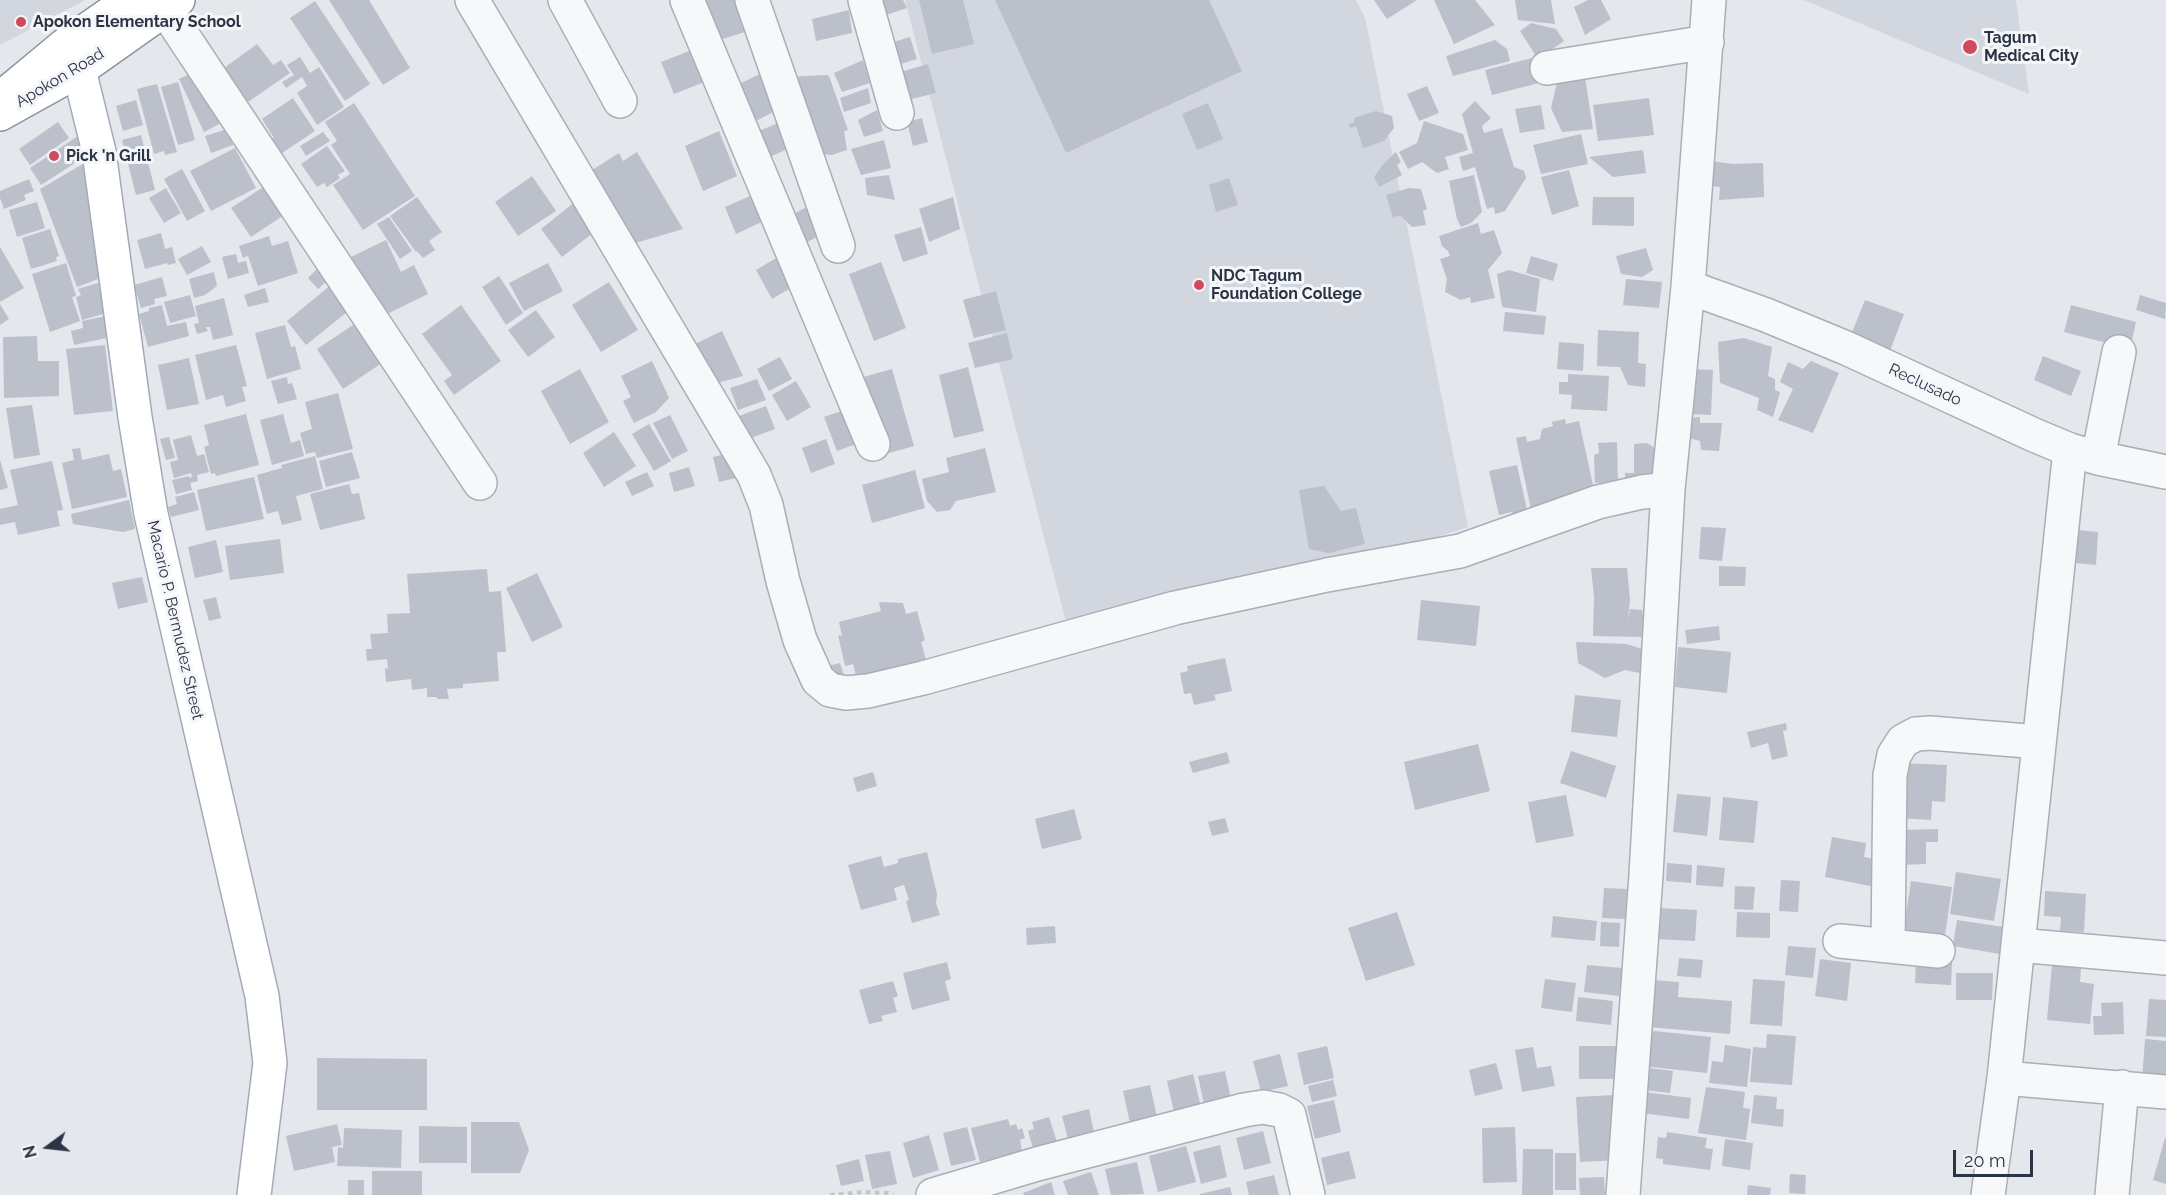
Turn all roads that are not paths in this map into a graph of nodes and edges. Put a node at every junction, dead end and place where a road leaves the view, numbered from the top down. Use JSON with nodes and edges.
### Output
{"nodes":[{"id":1,"x":130,"y":0,"type":"edge"},
{"id":2,"x":472,"y":0,"type":"edge"},
{"id":3,"x":565,"y":0,"type":"edge"},
{"id":4,"x":687,"y":0,"type":"edge"},
{"id":5,"x":752,"y":0,"type":"edge"},
{"id":6,"x":864,"y":0,"type":"edge"},
{"id":7,"x":1709,"y":0,"type":"edge"},
{"id":8,"x":167,"y":3,"type":"edge"},
{"id":9,"x":1707,"y":42,"type":"junction"},
{"id":10,"x":72,"y":58,"type":"junction"},
{"id":11,"x":1547,"y":68,"type":"dead end"},
{"id":12,"x":0,"y":98,"type":"edge"},
{"id":13,"x":620,"y":101,"type":"dead end"},
{"id":14,"x":897,"y":113,"type":"dead end"},
{"id":15,"x":0,"y":114,"type":"edge"},
{"id":16,"x":838,"y":246,"type":"dead end"},
{"id":17,"x":1688,"y":287,"type":"junction"},
{"id":18,"x":2119,"y":352,"type":"dead end"},
{"id":19,"x":873,"y":444,"type":"dead end"},
{"id":20,"x":2084,"y":454,"type":"junction"},
{"id":21,"x":2166,"y":472,"type":"edge"},
{"id":22,"x":480,"y":483,"type":"dead end"},
{"id":23,"x":1668,"y":489,"type":"junction"},
{"id":24,"x":2039,"y":742,"type":"junction"},
{"id":25,"x":1840,"y":941,"type":"dead end"},
{"id":26,"x":1888,"y":945,"type":"junction"},
{"id":27,"x":2018,"y":945,"type":"junction"},
{"id":28,"x":1938,"y":951,"type":"dead end"},
{"id":29,"x":2166,"y":958,"type":"edge"},
{"id":30,"x":2004,"y":1078,"type":"junction"},
{"id":31,"x":2122,"y":1087,"type":"junction"},
{"id":32,"x":2166,"y":1092,"type":"edge"},
{"id":33,"x":254,"y":1195,"type":"edge"},
{"id":34,"x":933,"y":1195,"type":"edge"},
{"id":35,"x":1308,"y":1195,"type":"edge"},
{"id":36,"x":1623,"y":1195,"type":"edge"},
{"id":37,"x":1988,"y":1195,"type":"edge"},
{"id":38,"x":2112,"y":1195,"type":"edge"}],
"edges":[{"from":1,"to":10,"type":"main road","name":"Apokon Road"},
{"from":2,"to":23,"type":"street"},
{"from":3,"to":13,"type":"street"},
{"from":4,"to":19,"type":"street"},
{"from":5,"to":16,"type":"street"},
{"from":6,"to":14,"type":"street"},
{"from":7,"to":9,"type":"street"},
{"from":8,"to":10,"type":"main road","name":"Apokon Road"},
{"from":8,"to":22,"type":"street"},
{"from":9,"to":11,"type":"street"},
{"from":9,"to":17,"type":"street"},
{"from":10,"to":12,"type":"main road","name":"Apokon Road"},
{"from":10,"to":15,"type":"main road","name":"Apokon Road"},
{"from":10,"to":33,"type":"main road","name":"Macario P. Bermudez Street"},
{"from":17,"to":20,"type":"street","name":"Reclusado"},
{"from":17,"to":23,"type":"street"},
{"from":18,"to":20,"type":"street"},
{"from":20,"to":21,"type":"street","name":"Reclusado"},
{"from":20,"to":24,"type":"street"},
{"from":23,"to":36,"type":"street"},
{"from":24,"to":26,"type":"street"},
{"from":24,"to":27,"type":"street"},
{"from":25,"to":26,"type":"street"},
{"from":26,"to":28,"type":"street"},
{"from":27,"to":29,"type":"street"},
{"from":27,"to":30,"type":"street"},
{"from":30,"to":31,"type":"street"},
{"from":30,"to":37,"type":"street"},
{"from":31,"to":32,"type":"street"},
{"from":31,"to":38,"type":"street"},
{"from":34,"to":35,"type":"street"}]}
